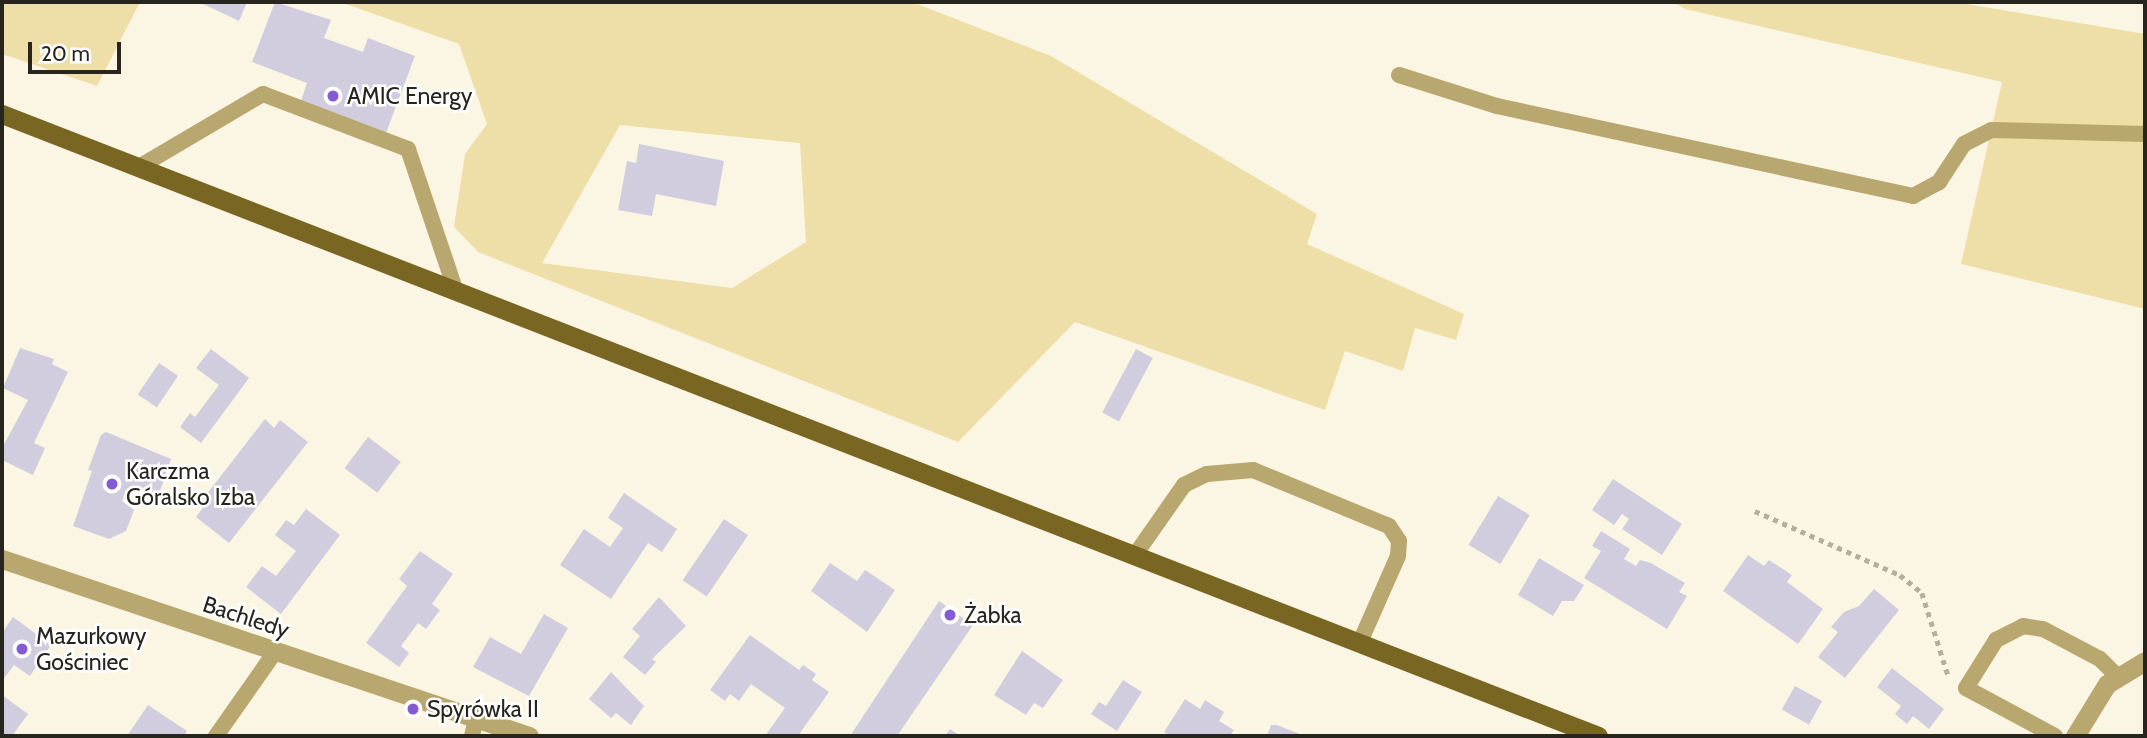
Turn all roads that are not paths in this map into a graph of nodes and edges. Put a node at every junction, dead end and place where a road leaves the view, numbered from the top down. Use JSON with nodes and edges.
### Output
{"nodes":[{"id":1,"x":1399,"y":75,"type":"dead end"},
{"id":2,"x":2,"y":114,"type":"edge"},
{"id":3,"x":2145,"y":134,"type":"edge"},
{"id":4,"x":139,"y":167,"type":"junction"},
{"id":5,"x":455,"y":289,"type":"junction"},
{"id":6,"x":1135,"y":555,"type":"junction"},
{"id":7,"x":2,"y":559,"type":"edge"},
{"id":8,"x":1360,"y":642,"type":"junction"},
{"id":9,"x":275,"y":652,"type":"junction"},
{"id":10,"x":2145,"y":661,"type":"edge"},
{"id":11,"x":2116,"y":675,"type":"junction"},
{"id":12,"x":474,"y":728,"type":"edge"},
{"id":13,"x":216,"y":736,"type":"edge"},
{"id":14,"x":529,"y":736,"type":"edge"},
{"id":15,"x":1598,"y":736,"type":"edge"},
{"id":16,"x":2055,"y":736,"type":"edge"},
{"id":17,"x":2075,"y":736,"type":"edge"}],
"edges":[{"from":1,"to":3,"type":"lane"},
{"from":2,"to":4,"type":"main road"},
{"from":4,"to":5,"type":"main road"},
{"from":4,"to":5,"type":"lane"},
{"from":5,"to":6,"type":"main road"},
{"from":6,"to":8,"type":"main road"},
{"from":6,"to":8,"type":"lane"},
{"from":7,"to":9,"type":"street","name":"Bachledy"},
{"from":8,"to":15,"type":"main road"},
{"from":9,"to":12,"type":"street","name":"Bachledy"},
{"from":9,"to":13,"type":"lane"},
{"from":10,"to":11,"type":"street"},
{"from":11,"to":16,"type":"lane"},
{"from":11,"to":17,"type":"street"},
{"from":12,"to":14,"type":"street","name":"Bachledy"}]}
